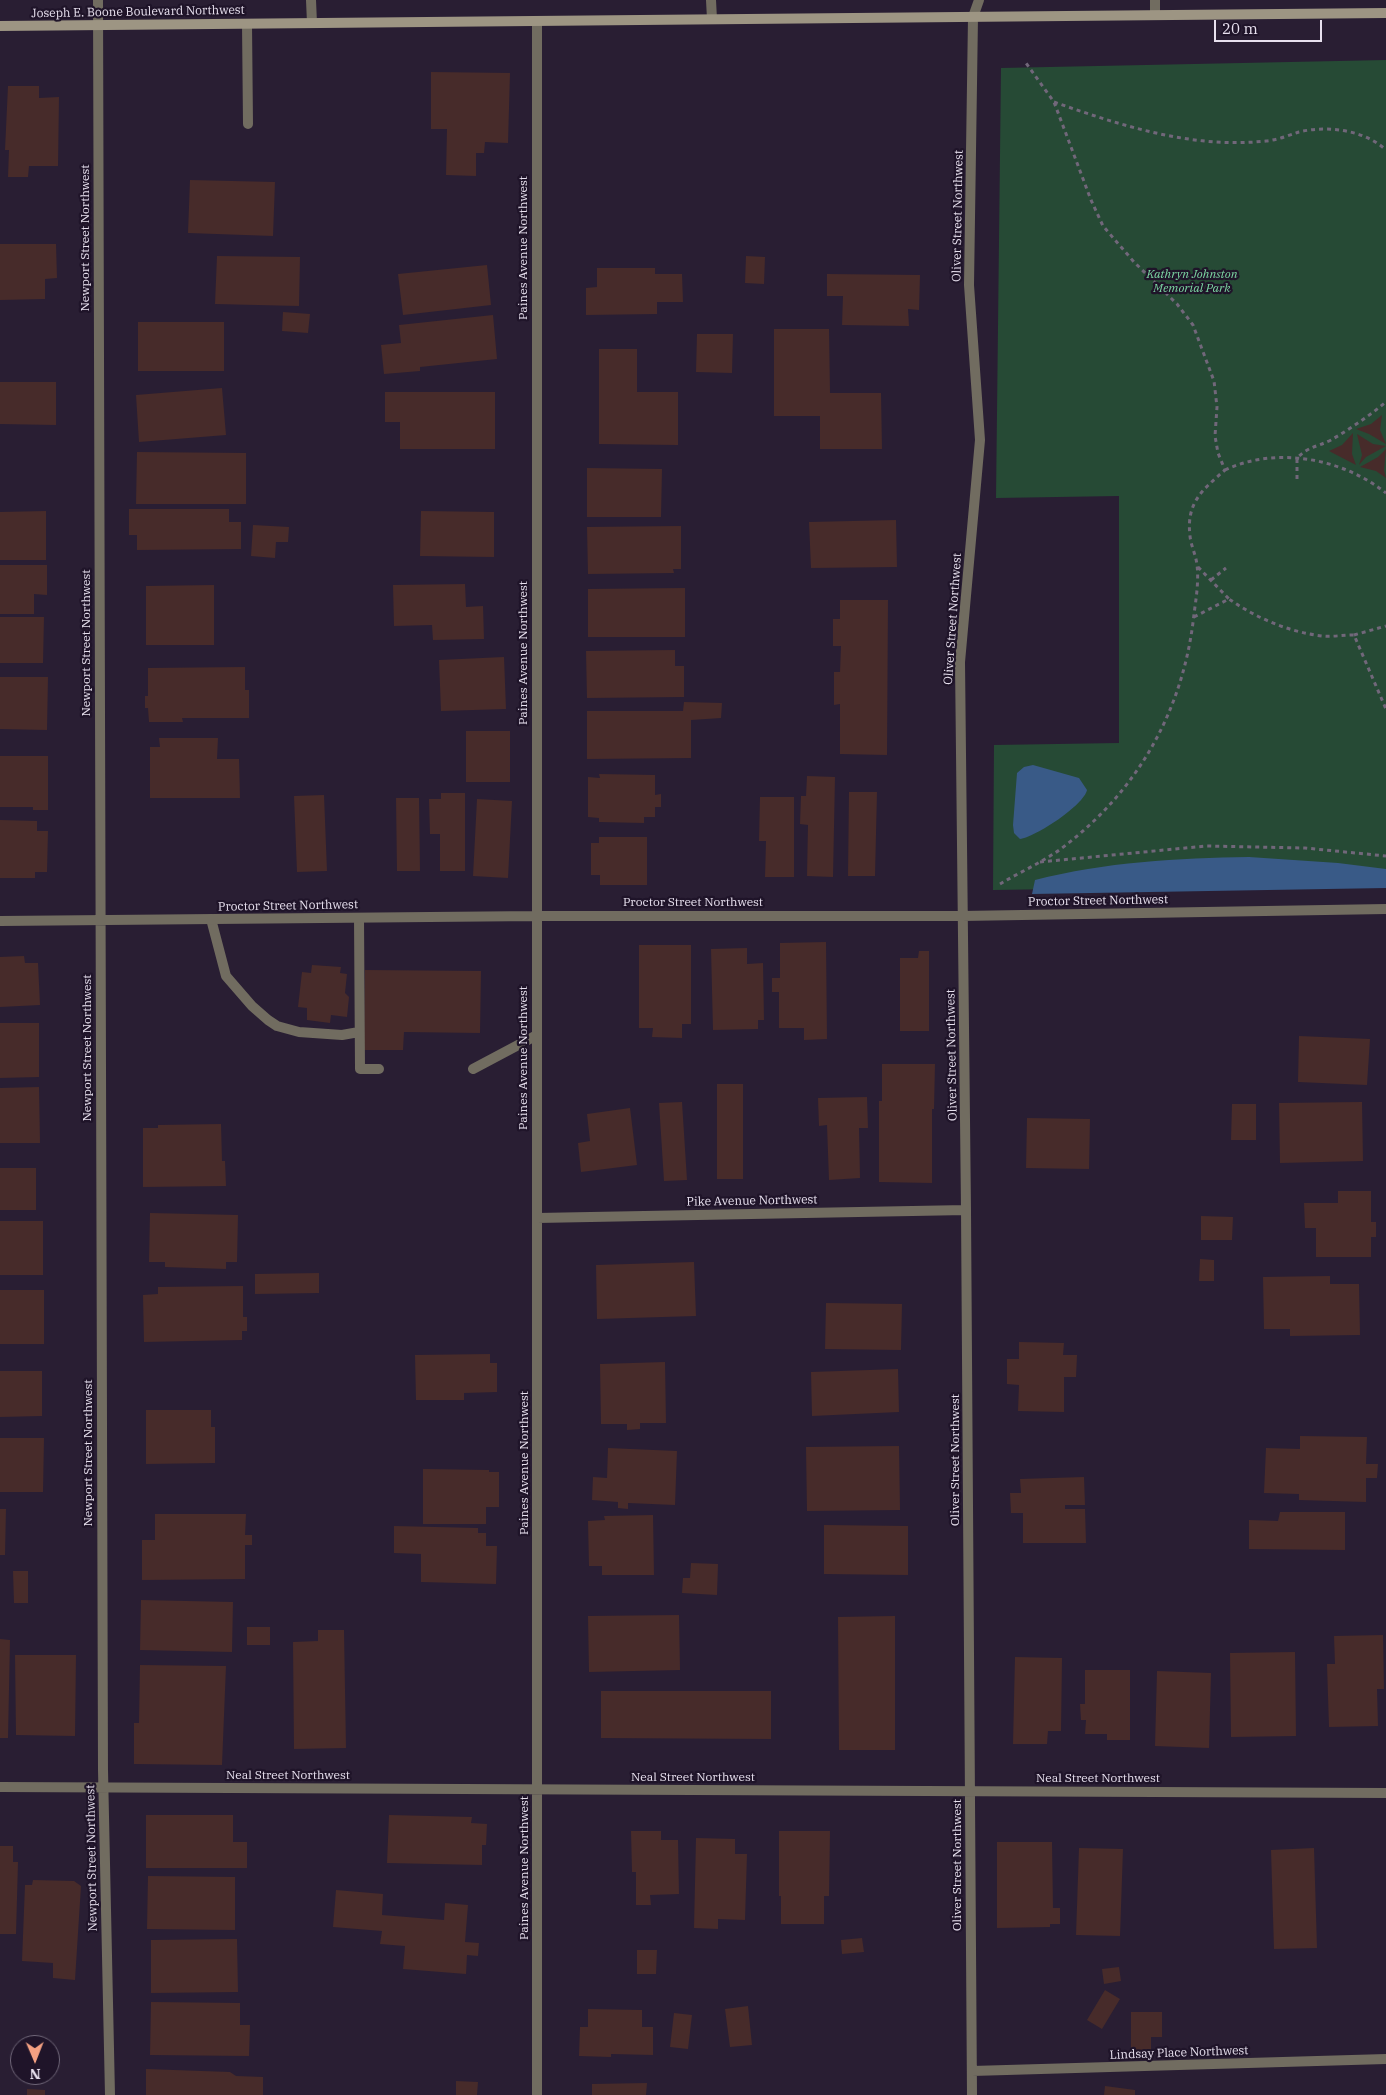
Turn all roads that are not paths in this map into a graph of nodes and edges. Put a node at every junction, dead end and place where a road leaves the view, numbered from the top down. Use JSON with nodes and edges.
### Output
{"nodes":[{"id":1,"x":98,"y":0,"type":"edge"},
{"id":2,"x":311,"y":0,"type":"edge"},
{"id":3,"x":712,"y":0,"type":"edge"},
{"id":4,"x":979,"y":0,"type":"edge"},
{"id":5,"x":1155,"y":0,"type":"edge"},
{"id":6,"x":1386,"y":13,"type":"edge"},
{"id":7,"x":1155,"y":15,"type":"junction"},
{"id":8,"x":974,"y":16,"type":"junction"},
{"id":9,"x":712,"y":19,"type":"junction"},
{"id":10,"x":537,"y":21,"type":"junction"},
{"id":11,"x":312,"y":23,"type":"junction"},
{"id":12,"x":247,"y":24,"type":"junction"},
{"id":13,"x":98,"y":25,"type":"junction"},
{"id":14,"x":0,"y":26,"type":"edge"},
{"id":15,"x":248,"y":124,"type":"dead end"},
{"id":16,"x":1386,"y":909,"type":"edge"},
{"id":17,"x":537,"y":916,"type":"junction"},
{"id":18,"x":962,"y":916,"type":"junction"},
{"id":19,"x":359,"y":918,"type":"junction"},
{"id":20,"x":211,"y":919,"type":"junction"},
{"id":21,"x":100,"y":920,"type":"junction"},
{"id":22,"x":0,"y":921,"type":"edge"},
{"id":23,"x":360,"y":1032,"type":"junction"},
{"id":24,"x":537,"y":1035,"type":"junction"},
{"id":25,"x":380,"y":1069,"type":"dead end"},
{"id":26,"x":473,"y":1069,"type":"dead end"},
{"id":27,"x":966,"y":1210,"type":"junction"},
{"id":28,"x":537,"y":1218,"type":"junction"},
{"id":29,"x":0,"y":1787,"type":"edge"},
{"id":30,"x":103,"y":1788,"type":"junction"},
{"id":31,"x":537,"y":1789,"type":"junction"},
{"id":32,"x":970,"y":1791,"type":"junction"},
{"id":33,"x":1386,"y":1793,"type":"edge"},
{"id":34,"x":1386,"y":2060,"type":"edge"},
{"id":35,"x":972,"y":2071,"type":"junction"},
{"id":36,"x":110,"y":2095,"type":"edge"},
{"id":37,"x":537,"y":2095,"type":"edge"},
{"id":38,"x":972,"y":2095,"type":"edge"}],
"edges":[{"from":1,"to":13,"type":"street","name":"Newport Street Northwest"},
{"from":2,"to":11,"type":"street"},
{"from":3,"to":9,"type":"street"},
{"from":4,"to":8,"type":"street","name":"Oliver Street Northwest"},
{"from":5,"to":7,"type":"street"},
{"from":6,"to":7,"type":"main road","name":"Joseph E. Boone Boulevard Northwest"},
{"from":7,"to":8,"type":"main road","name":"Joseph E. Boone Boulevard Northwest"},
{"from":8,"to":9,"type":"main road","name":"Joseph E. Boone Boulevard Northwest"},
{"from":8,"to":18,"type":"street","name":"Oliver Street Northwest"},
{"from":9,"to":10,"type":"main road","name":"Joseph E. Boone Boulevard Northwest"},
{"from":10,"to":11,"type":"main road","name":"Joseph E. Boone Boulevard Northwest"},
{"from":10,"to":17,"type":"street","name":"Paines Avenue Northwest"},
{"from":11,"to":12,"type":"main road","name":"Joseph E. Boone Boulevard Northwest"},
{"from":12,"to":13,"type":"main road","name":"Joseph E. Boone Boulevard Northwest"},
{"from":12,"to":15,"type":"street"},
{"from":13,"to":14,"type":"main road","name":"Joseph E. Boone Boulevard Northwest"},
{"from":13,"to":21,"type":"street","name":"Newport Street Northwest"},
{"from":16,"to":18,"type":"street","name":"Proctor Street Northwest"},
{"from":17,"to":18,"type":"street","name":"Proctor Street Northwest"},
{"from":17,"to":19,"type":"street","name":"Proctor Street Northwest"},
{"from":17,"to":24,"type":"street","name":"Paines Avenue Northwest"},
{"from":18,"to":27,"type":"street","name":"Oliver Street Northwest"},
{"from":19,"to":20,"type":"street","name":"Proctor Street Northwest"},
{"from":19,"to":23,"type":"street"},
{"from":20,"to":21,"type":"street","name":"Proctor Street Northwest"},
{"from":20,"to":23,"type":"street"},
{"from":21,"to":22,"type":"street","name":"Proctor Street Northwest"},
{"from":21,"to":30,"type":"street","name":"Newport Street Northwest"},
{"from":23,"to":25,"type":"street"},
{"from":24,"to":26,"type":"street"},
{"from":24,"to":28,"type":"street","name":"Paines Avenue Northwest"},
{"from":27,"to":28,"type":"street","name":"Pike Avenue Northwest"},
{"from":27,"to":32,"type":"street","name":"Oliver Street Northwest"},
{"from":28,"to":31,"type":"street","name":"Paines Avenue Northwest"},
{"from":29,"to":30,"type":"street","name":"Neal Street Northwest"},
{"from":30,"to":31,"type":"street","name":"Neal Street Northwest"},
{"from":30,"to":36,"type":"street","name":"Newport Street Northwest"},
{"from":31,"to":32,"type":"street","name":"Neal Street Northwest"},
{"from":31,"to":37,"type":"street","name":"Paines Avenue Northwest"},
{"from":32,"to":33,"type":"street","name":"Neal Street Northwest"},
{"from":32,"to":35,"type":"street","name":"Oliver Street Northwest"},
{"from":34,"to":35,"type":"street","name":"Lindsay Place Northwest"},
{"from":35,"to":38,"type":"street","name":"Oliver Street Northwest"}]}
